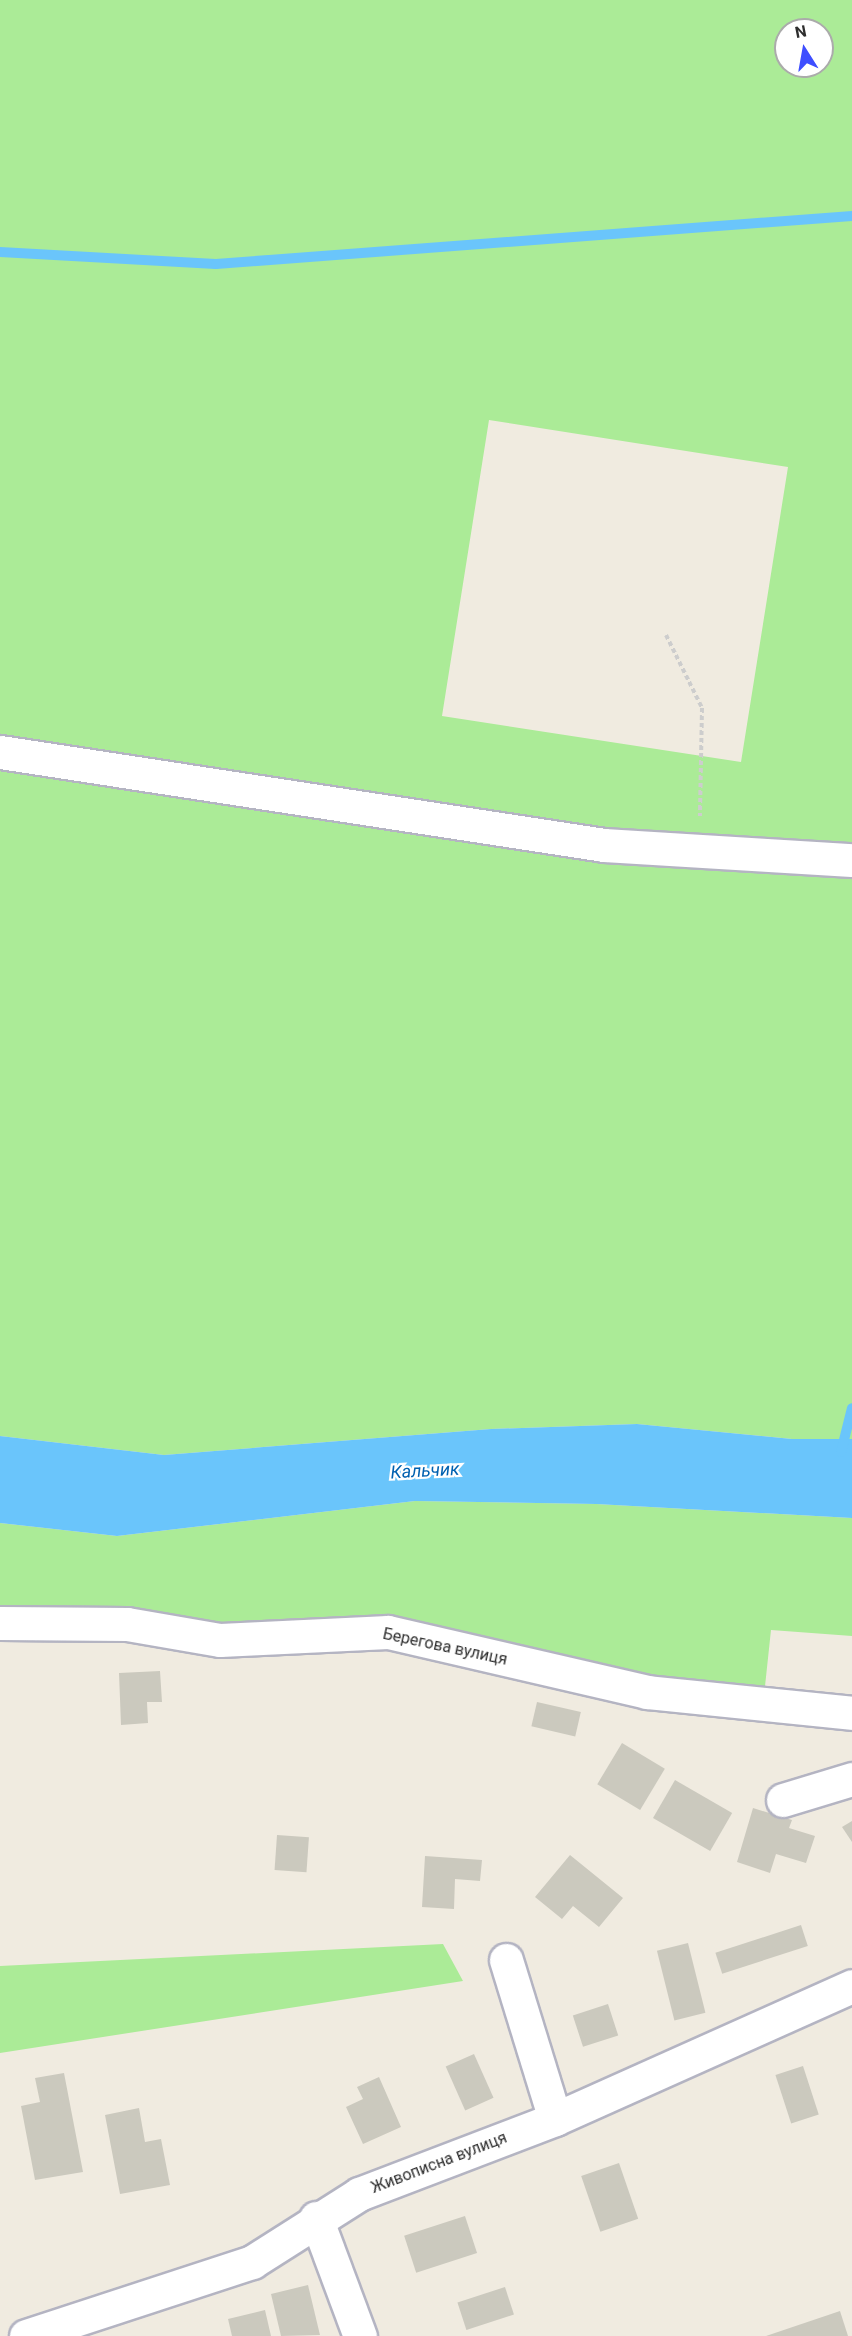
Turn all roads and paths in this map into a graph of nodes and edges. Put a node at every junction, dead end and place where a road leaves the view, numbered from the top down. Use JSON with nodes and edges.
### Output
{"nodes":[{"id":1,"x":666,"y":635,"type":"dead end"},
{"id":2,"x":0,"y":752,"type":"edge"},
{"id":3,"x":699,"y":850,"type":"junction"},
{"id":4,"x":852,"y":860,"type":"edge"},
{"id":5,"x":0,"y":1623,"type":"edge"},
{"id":6,"x":852,"y":1713,"type":"edge"},
{"id":7,"x":852,"y":1779,"type":"edge"},
{"id":8,"x":783,"y":1800,"type":"dead end"},
{"id":9,"x":506,"y":1960,"type":"dead end"},
{"id":10,"x":852,"y":1986,"type":"edge"},
{"id":11,"x":555,"y":2119,"type":"junction"},
{"id":12,"x":316,"y":2218,"type":"junction"},
{"id":13,"x":26,"y":2336,"type":"edge"},
{"id":14,"x":360,"y":2336,"type":"edge"}],
"edges":[{"from":1,"to":3,"type":"path"},
{"from":2,"to":3,"type":"street"},
{"from":3,"to":4,"type":"street"},
{"from":5,"to":6,"type":"street","name":"Берегова вулиця"},
{"from":7,"to":8,"type":"street"},
{"from":9,"to":11,"type":"street"},
{"from":10,"to":11,"type":"street","name":"Живописна вулиця"},
{"from":11,"to":12,"type":"street","name":"Живописна вулиця"},
{"from":12,"to":13,"type":"street","name":"Живописна вулиця"},
{"from":12,"to":14,"type":"street"}]}
